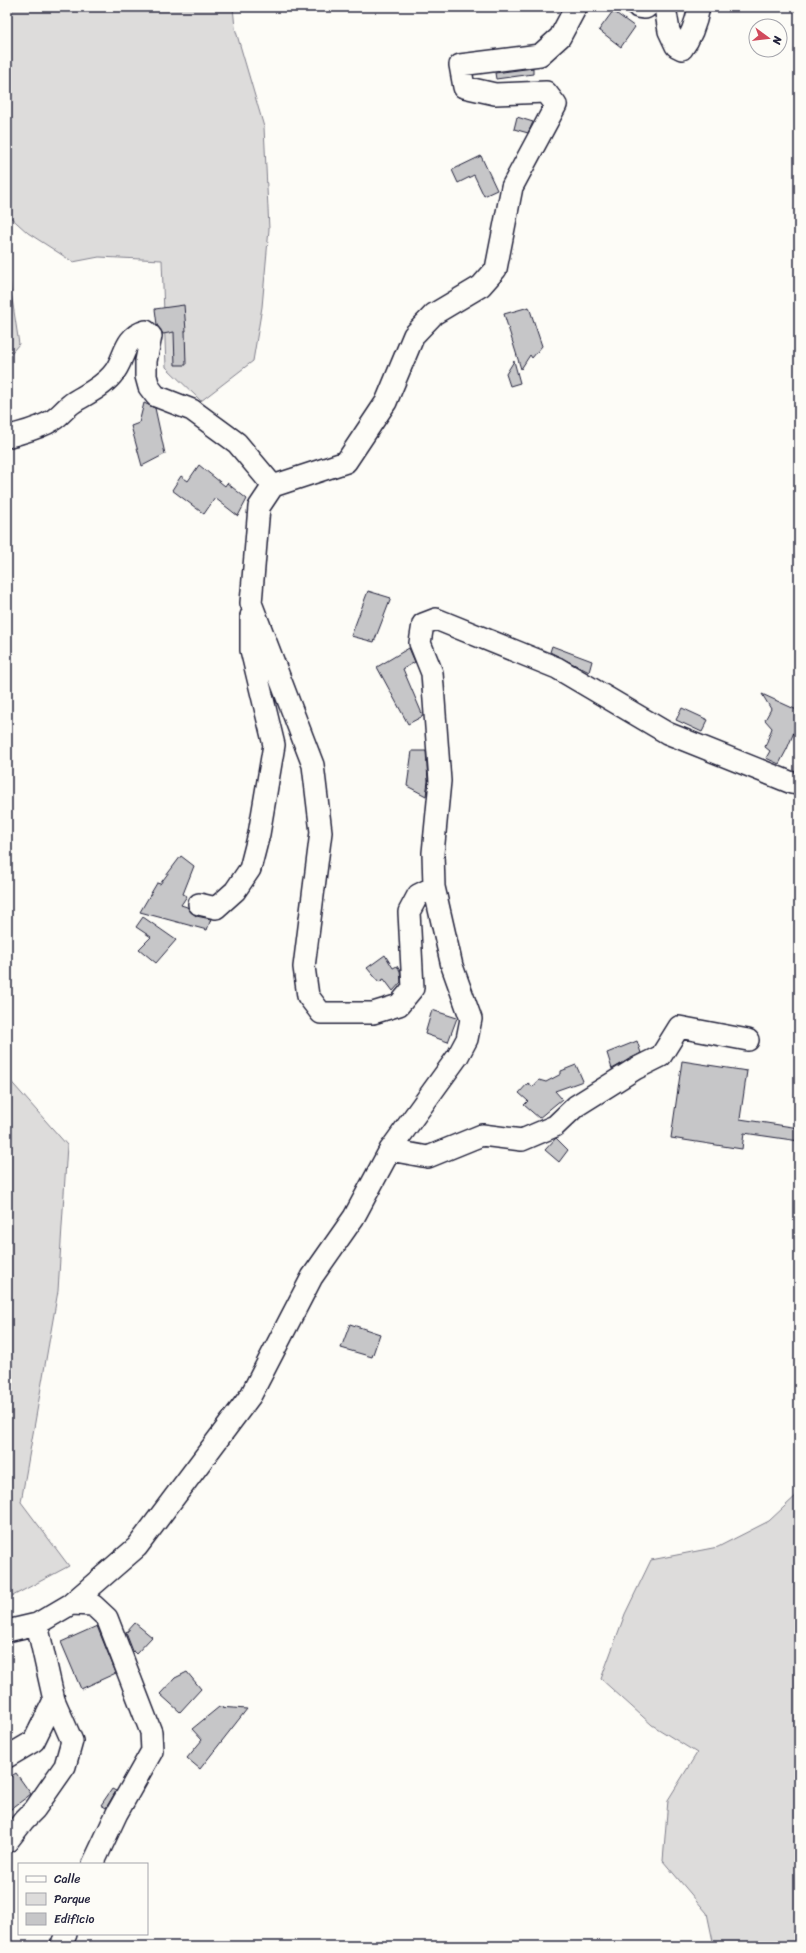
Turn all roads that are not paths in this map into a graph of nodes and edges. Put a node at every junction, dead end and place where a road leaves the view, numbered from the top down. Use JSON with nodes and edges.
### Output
{"nodes":[{"id":1,"x":576,"y":7,"type":"edge"},
{"id":2,"x":638,"y":7,"type":"edge"},
{"id":3,"x":647,"y":7,"type":"edge"},
{"id":4,"x":665,"y":7,"type":"edge"},
{"id":5,"x":699,"y":7,"type":"edge"},
{"id":6,"x":7,"y":437,"type":"edge"},
{"id":7,"x":274,"y":486,"type":"junction"},
{"id":8,"x":251,"y":603,"type":"junction"},
{"id":9,"x":799,"y":784,"type":"edge"},
{"id":10,"x":434,"y":888,"type":"junction"},
{"id":11,"x":199,"y":904,"type":"dead end"},
{"id":12,"x":748,"y":1040,"type":"dead end"},
{"id":13,"x":390,"y":1150,"type":"junction"},
{"id":14,"x":71,"y":1604,"type":"junction"},
{"id":15,"x":37,"y":1624,"type":"junction"},
{"id":16,"x":7,"y":1631,"type":"edge"},
{"id":17,"x":54,"y":1700,"type":"junction"},
{"id":18,"x":7,"y":1757,"type":"edge"},
{"id":19,"x":7,"y":1842,"type":"edge"},
{"id":20,"x":93,"y":1863,"type":"edge"},
{"id":21,"x":66,"y":1935,"type":"edge"},
{"id":22,"x":61,"y":1946,"type":"edge"}],
"edges":[{"from":1,"to":7,"type":"street"},
{"from":2,"to":3,"type":"street"},
{"from":4,"to":5,"type":"street"},
{"from":6,"to":7,"type":"street"},
{"from":7,"to":8,"type":"street"},
{"from":8,"to":10,"type":"street"},
{"from":8,"to":11,"type":"street"},
{"from":9,"to":10,"type":"street"},
{"from":10,"to":13,"type":"street"},
{"from":12,"to":13,"type":"street"},
{"from":13,"to":14,"type":"street"},
{"from":14,"to":15,"type":"street"},
{"from":14,"to":20,"type":"street"},
{"from":15,"to":16,"type":"street"},
{"from":15,"to":17,"type":"street"},
{"from":17,"to":18,"type":"street"},
{"from":17,"to":19,"type":"street"},
{"from":21,"to":22,"type":"street"}]}
